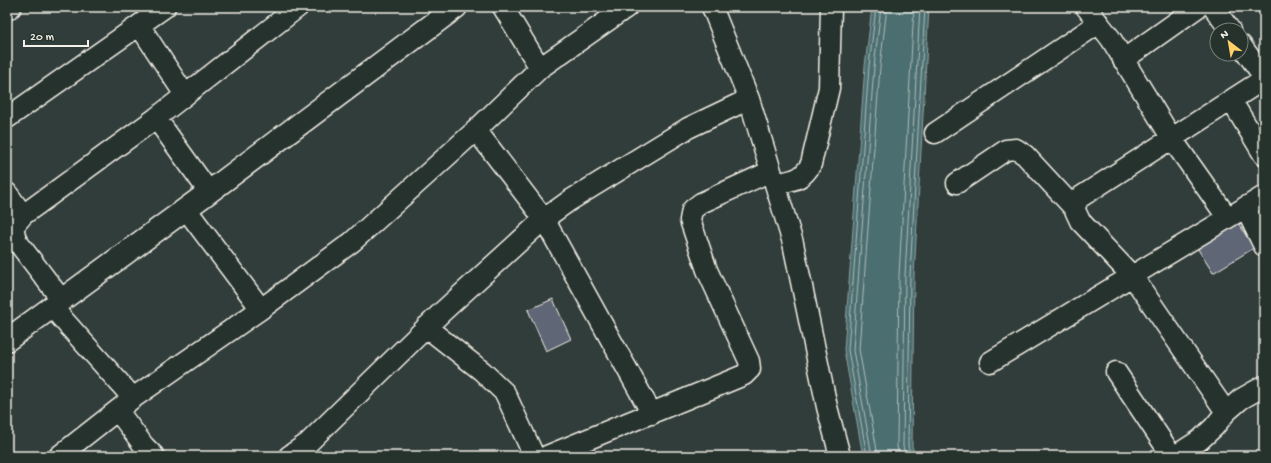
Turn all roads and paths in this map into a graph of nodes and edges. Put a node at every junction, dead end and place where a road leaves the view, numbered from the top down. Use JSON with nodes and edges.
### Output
{"nodes":[{"id":1,"x":11,"y":7,"type":"edge"},
{"id":2,"x":165,"y":7,"type":"edge"},
{"id":3,"x":298,"y":7,"type":"edge"},
{"id":4,"x":456,"y":7,"type":"edge"},
{"id":5,"x":503,"y":7,"type":"edge"},
{"id":6,"x":627,"y":7,"type":"edge"},
{"id":7,"x":712,"y":7,"type":"edge"},
{"id":8,"x":831,"y":7,"type":"edge"},
{"id":9,"x":1086,"y":7,"type":"edge"},
{"id":10,"x":1198,"y":7,"type":"edge"},
{"id":11,"x":1213,"y":7,"type":"edge"},
{"id":12,"x":7,"y":10,"type":"edge"},
{"id":13,"x":1224,"y":22,"type":"edge"},
{"id":14,"x":1099,"y":23,"type":"junction"},
{"id":15,"x":139,"y":25,"type":"junction"},
{"id":16,"x":1249,"y":56,"type":"edge"},
{"id":17,"x":1123,"y":60,"type":"junction"},
{"id":18,"x":540,"y":68,"type":"junction"},
{"id":19,"x":1264,"y":78,"type":"edge"},
{"id":20,"x":185,"y":95,"type":"junction"},
{"id":21,"x":749,"y":99,"type":"junction"},
{"id":22,"x":1231,"y":100,"type":"junction"},
{"id":23,"x":7,"y":118,"type":"edge"},
{"id":24,"x":156,"y":118,"type":"junction"},
{"id":25,"x":476,"y":130,"type":"junction"},
{"id":26,"x":935,"y":134,"type":"dead end"},
{"id":27,"x":1172,"y":139,"type":"junction"},
{"id":28,"x":1264,"y":155,"type":"edge"},
{"id":29,"x":773,"y":177,"type":"junction"},
{"id":30,"x":957,"y":183,"type":"dead end"},
{"id":31,"x":209,"y":192,"type":"junction"},
{"id":32,"x":7,"y":193,"type":"edge"},
{"id":33,"x":1264,"y":196,"type":"edge"},
{"id":34,"x":1245,"y":207,"type":"junction"},
{"id":35,"x":1074,"y":208,"type":"junction"},
{"id":36,"x":186,"y":210,"type":"junction"},
{"id":37,"x":23,"y":215,"type":"junction"},
{"id":38,"x":1227,"y":217,"type":"junction"},
{"id":39,"x":544,"y":219,"type":"junction"},
{"id":40,"x":1264,"y":246,"type":"edge"},
{"id":41,"x":1133,"y":277,"type":"junction"},
{"id":42,"x":57,"y":303,"type":"junction"},
{"id":43,"x":261,"y":309,"type":"junction"},
{"id":44,"x":426,"y":327,"type":"junction"},
{"id":45,"x":7,"y":340,"type":"edge"},
{"id":46,"x":990,"y":362,"type":"dead end"},
{"id":47,"x":1116,"y":372,"type":"dead end"},
{"id":48,"x":1264,"y":386,"type":"edge"},
{"id":49,"x":133,"y":398,"type":"junction"},
{"id":50,"x":118,"y":411,"type":"junction"},
{"id":51,"x":1226,"y":412,"type":"junction"},
{"id":52,"x":652,"y":414,"type":"junction"},
{"id":53,"x":557,"y":454,"type":"edge"},
{"id":54,"x":58,"y":456,"type":"edge"},
{"id":55,"x":154,"y":456,"type":"edge"},
{"id":56,"x":289,"y":456,"type":"edge"},
{"id":57,"x":534,"y":456,"type":"edge"},
{"id":58,"x":840,"y":456,"type":"edge"},
{"id":59,"x":1174,"y":456,"type":"edge"}],
"edges":[{"from":1,"to":12,"type":"street"},
{"from":2,"to":15,"type":"street"},
{"from":3,"to":20,"type":"street"},
{"from":4,"to":31,"type":"street"},
{"from":5,"to":18,"type":"street"},
{"from":6,"to":18,"type":"street"},
{"from":7,"to":21,"type":"street"},
{"from":8,"to":29,"type":"street"},
{"from":9,"to":14,"type":"street"},
{"from":10,"to":17,"type":"street"},
{"from":11,"to":13,"type":"street"},
{"from":14,"to":17,"type":"street"},
{"from":14,"to":26,"type":"street"},
{"from":15,"to":20,"type":"street"},
{"from":15,"to":23,"type":"street"},
{"from":16,"to":19,"type":"street"},
{"from":17,"to":27,"type":"street"},
{"from":18,"to":25,"type":"street"},
{"from":19,"to":22,"type":"street"},
{"from":20,"to":24,"type":"street"},
{"from":21,"to":29,"type":"street"},
{"from":21,"to":39,"type":"street"},
{"from":22,"to":27,"type":"street"},
{"from":22,"to":28,"type":"street"},
{"from":24,"to":31,"type":"street"},
{"from":24,"to":37,"type":"street"},
{"from":25,"to":39,"type":"street"},
{"from":25,"to":43,"type":"street"},
{"from":27,"to":35,"type":"street"},
{"from":27,"to":38,"type":"street"},
{"from":29,"to":52,"type":"street"},
{"from":29,"to":58,"type":"street"},
{"from":30,"to":35,"type":"street"},
{"from":31,"to":36,"type":"street"},
{"from":32,"to":37,"type":"street"},
{"from":33,"to":34,"type":"street"},
{"from":34,"to":38,"type":"street"},
{"from":34,"to":40,"type":"street"},
{"from":35,"to":41,"type":"street"},
{"from":36,"to":42,"type":"street"},
{"from":36,"to":43,"type":"street"},
{"from":37,"to":42,"type":"street"},
{"from":38,"to":41,"type":"street"},
{"from":39,"to":44,"type":"street"},
{"from":39,"to":52,"type":"street"},
{"from":41,"to":46,"type":"street"},
{"from":41,"to":51,"type":"street"},
{"from":42,"to":45,"type":"street"},
{"from":42,"to":49,"type":"street"},
{"from":43,"to":49,"type":"street"},
{"from":44,"to":56,"type":"street"},
{"from":44,"to":57,"type":"street"},
{"from":47,"to":59,"type":"street"},
{"from":48,"to":51,"type":"street"},
{"from":49,"to":50,"type":"street"},
{"from":50,"to":54,"type":"street"},
{"from":50,"to":55,"type":"street"},
{"from":51,"to":59,"type":"street"},
{"from":52,"to":53,"type":"street"}]}
